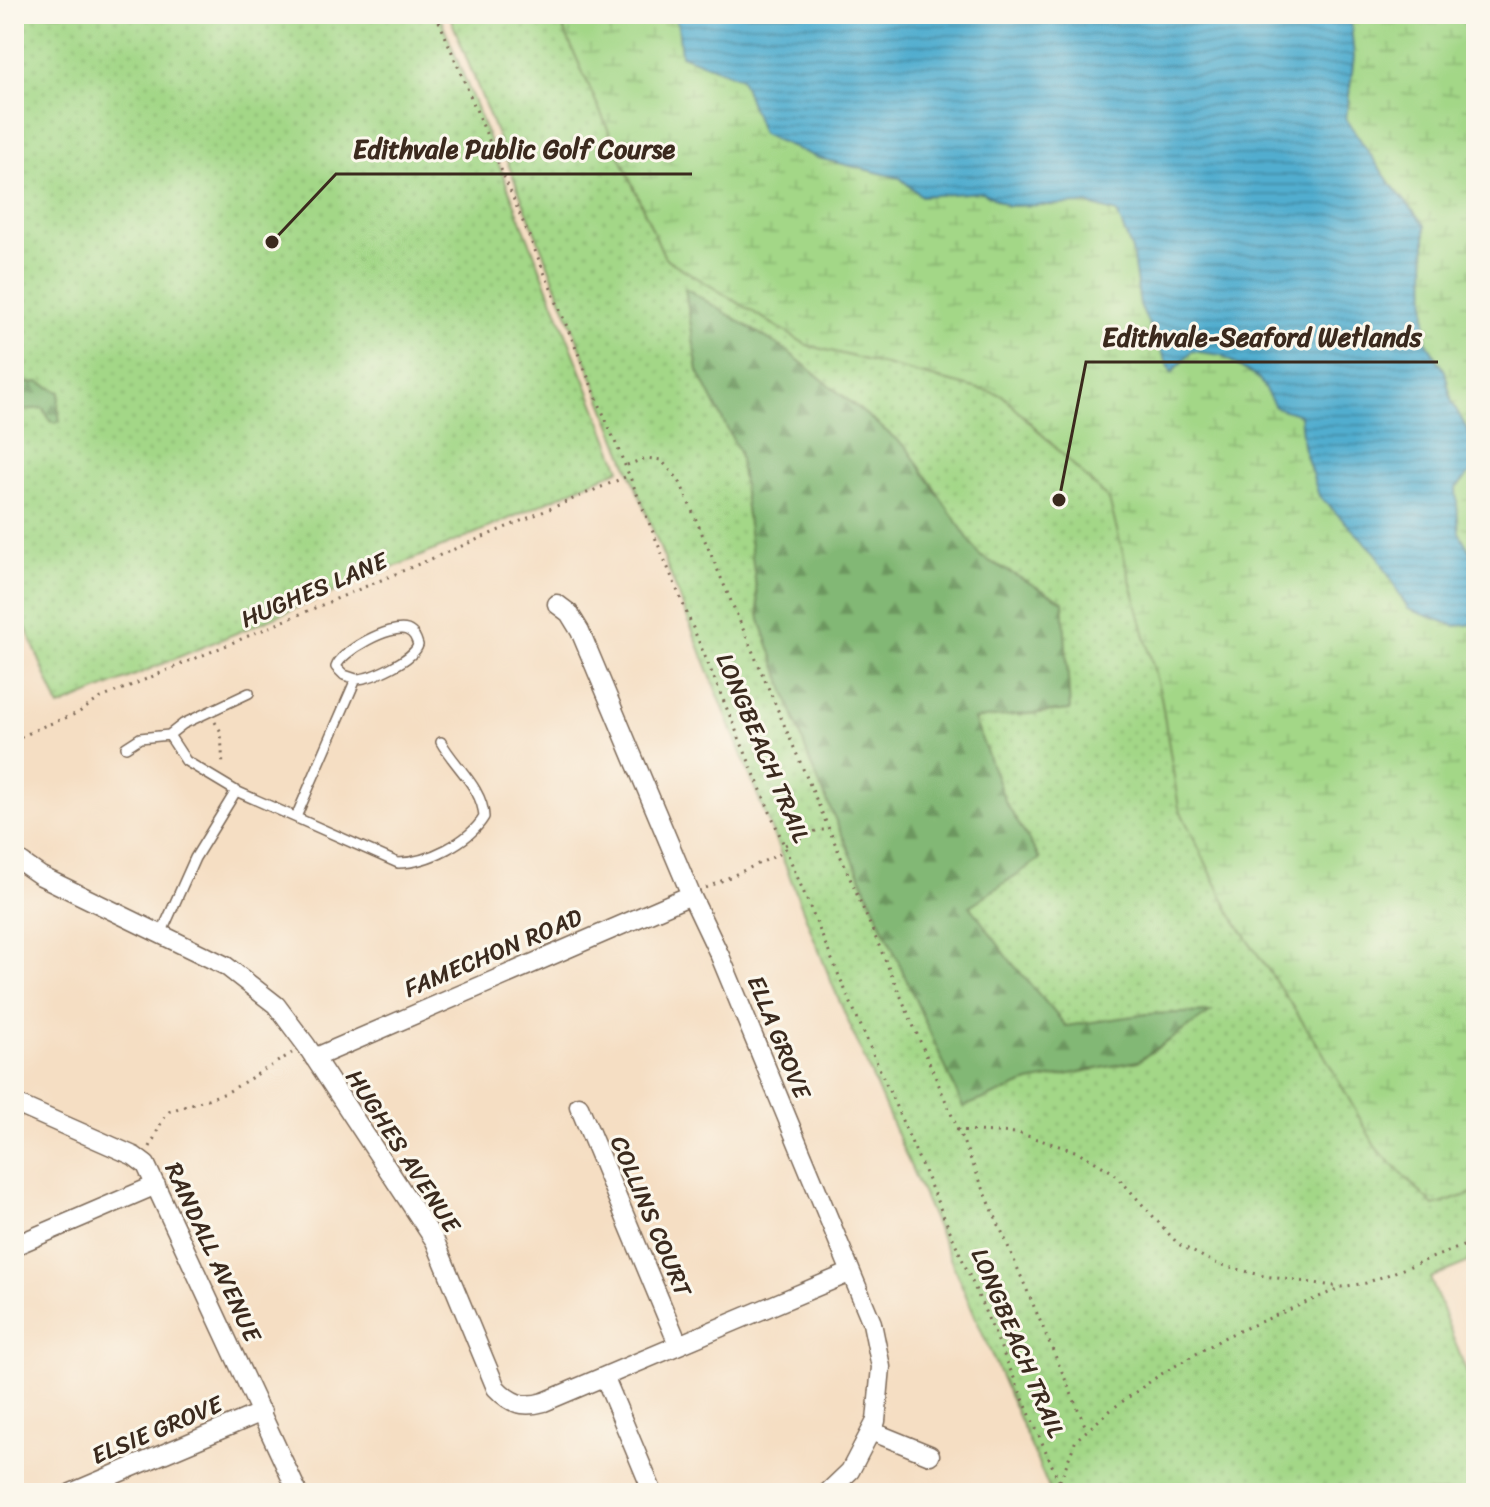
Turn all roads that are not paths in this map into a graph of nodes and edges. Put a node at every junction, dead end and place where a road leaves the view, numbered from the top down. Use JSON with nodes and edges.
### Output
{"nodes":[{"id":1,"x":557,"y":604,"type":"dead end"},
{"id":2,"x":356,"y":679,"type":"junction"},
{"id":3,"x":249,"y":693,"type":"dead end"},
{"id":4,"x":169,"y":735,"type":"junction"},
{"id":5,"x":441,"y":742,"type":"dead end"},
{"id":6,"x":126,"y":747,"type":"dead end"},
{"id":7,"x":236,"y":791,"type":"junction"},
{"id":8,"x":296,"y":817,"type":"junction"},
{"id":9,"x":14,"y":857,"type":"edge"},
{"id":10,"x":691,"y":895,"type":"junction"},
{"id":11,"x":161,"y":934,"type":"junction"},
{"id":12,"x":310,"y":1051,"type":"junction"},
{"id":13,"x":14,"y":1103,"type":"edge"},
{"id":14,"x":579,"y":1106,"type":"dead end"},
{"id":15,"x":156,"y":1185,"type":"junction"},
{"id":16,"x":14,"y":1246,"type":"edge"},
{"id":17,"x":849,"y":1273,"type":"junction"},
{"id":18,"x":678,"y":1344,"type":"junction"},
{"id":19,"x":605,"y":1378,"type":"junction"},
{"id":20,"x":262,"y":1412,"type":"junction"},
{"id":21,"x":871,"y":1431,"type":"junction"},
{"id":22,"x":930,"y":1455,"type":"dead end"},
{"id":23,"x":71,"y":1493,"type":"edge"},
{"id":24,"x":298,"y":1493,"type":"edge"},
{"id":25,"x":653,"y":1493,"type":"edge"},
{"id":26,"x":827,"y":1493,"type":"edge"}],
"edges":[{"from":1,"to":10,"type":"street","name":"ELLA GROVE"},
{"from":2,"to":2,"type":"lane"},
{"from":2,"to":8,"type":"lane"},
{"from":3,"to":4,"type":"lane"},
{"from":4,"to":6,"type":"lane"},
{"from":4,"to":7,"type":"lane"},
{"from":5,"to":8,"type":"lane"},
{"from":7,"to":8,"type":"lane"},
{"from":7,"to":11,"type":"lane"},
{"from":9,"to":11,"type":"street","name":"HUGHES AVENUE"},
{"from":10,"to":12,"type":"street","name":"FAMECHON ROAD"},
{"from":10,"to":17,"type":"street","name":"ELLA GROVE"},
{"from":11,"to":12,"type":"street","name":"HUGHES AVENUE"},
{"from":12,"to":19,"type":"street","name":"HUGHES AVENUE"},
{"from":13,"to":15,"type":"street","name":"RANDALL AVENUE"},
{"from":14,"to":18,"type":"street","name":"COLLINS COURT"},
{"from":15,"to":16,"type":"street"},
{"from":15,"to":20,"type":"street","name":"RANDALL AVENUE"},
{"from":17,"to":18,"type":"street","name":"HUGHES AVENUE"},
{"from":17,"to":21,"type":"street","name":"ELLA GROVE"},
{"from":18,"to":19,"type":"street","name":"HUGHES AVENUE"},
{"from":19,"to":25,"type":"street"},
{"from":20,"to":23,"type":"street","name":"ELSIE GROVE"},
{"from":20,"to":24,"type":"street","name":"RANDALL AVENUE"},
{"from":21,"to":22,"type":"street"},
{"from":21,"to":26,"type":"street","name":"ELLA GROVE"}]}
